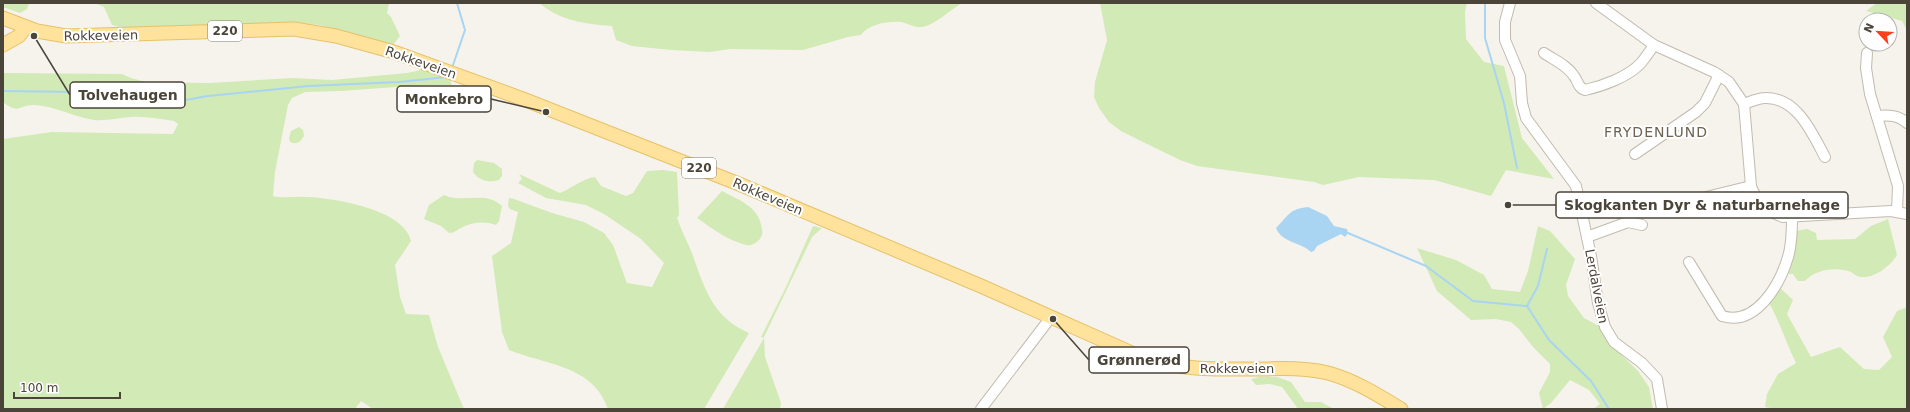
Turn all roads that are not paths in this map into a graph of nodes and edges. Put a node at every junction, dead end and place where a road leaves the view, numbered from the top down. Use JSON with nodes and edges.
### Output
{"nodes":[{"id":1,"x":1510,"y":3,"type":"edge"},
{"id":2,"x":1596,"y":3,"type":"edge"},
{"id":3,"x":3,"y":18,"type":"edge"},
{"id":4,"x":26,"y":27,"type":"junction"},
{"id":5,"x":3,"y":45,"type":"edge"},
{"id":6,"x":1654,"y":45,"type":"junction"},
{"id":7,"x":1544,"y":53,"type":"dead end"},
{"id":8,"x":1867,"y":53,"type":"dead end"},
{"id":9,"x":1719,"y":75,"type":"junction"},
{"id":10,"x":1744,"y":104,"type":"junction"},
{"id":11,"x":1877,"y":116,"type":"junction"},
{"id":12,"x":1907,"y":123,"type":"edge"},
{"id":13,"x":1635,"y":154,"type":"dead end"},
{"id":14,"x":1825,"y":157,"type":"dead end"},
{"id":15,"x":1751,"y":186,"type":"junction"},
{"id":16,"x":1698,"y":199,"type":"dead end"},
{"id":17,"x":1902,"y":212,"type":"edge"},
{"id":18,"x":1792,"y":217,"type":"junction"},
{"id":19,"x":1642,"y":225,"type":"dead end"},
{"id":20,"x":1587,"y":237,"type":"junction"},
{"id":21,"x":1689,"y":262,"type":"dead end"},
{"id":22,"x":1051,"y":317,"type":"junction"},
{"id":23,"x":981,"y":409,"type":"edge"},
{"id":24,"x":1401,"y":409,"type":"edge"},
{"id":25,"x":1662,"y":409,"type":"edge"}],
"edges":[{"from":1,"to":20,"type":"street","name":"Lerdalveien"},
{"from":2,"to":6,"type":"street"},
{"from":3,"to":4,"type":"main road","name":"Rokkeveien","number":"220"},
{"from":4,"to":5,"type":"main road"},
{"from":4,"to":22,"type":"main road","name":"Rokkeveien","number":"220"},
{"from":6,"to":7,"type":"street"},
{"from":6,"to":9,"type":"street"},
{"from":8,"to":11,"type":"street"},
{"from":9,"to":10,"type":"street"},
{"from":9,"to":13,"type":"street"},
{"from":10,"to":14,"type":"street"},
{"from":10,"to":15,"type":"street"},
{"from":11,"to":12,"type":"street"},
{"from":11,"to":17,"type":"street"},
{"from":15,"to":16,"type":"street"},
{"from":15,"to":18,"type":"street"},
{"from":17,"to":18,"type":"street"},
{"from":18,"to":21,"type":"street"},
{"from":19,"to":20,"type":"street","name":"Lerdalveien"},
{"from":20,"to":25,"type":"street","name":"Lerdalveien"},
{"from":22,"to":23,"type":"street"},
{"from":22,"to":24,"type":"main road","name":"Rokkeveien","number":"220"}]}
